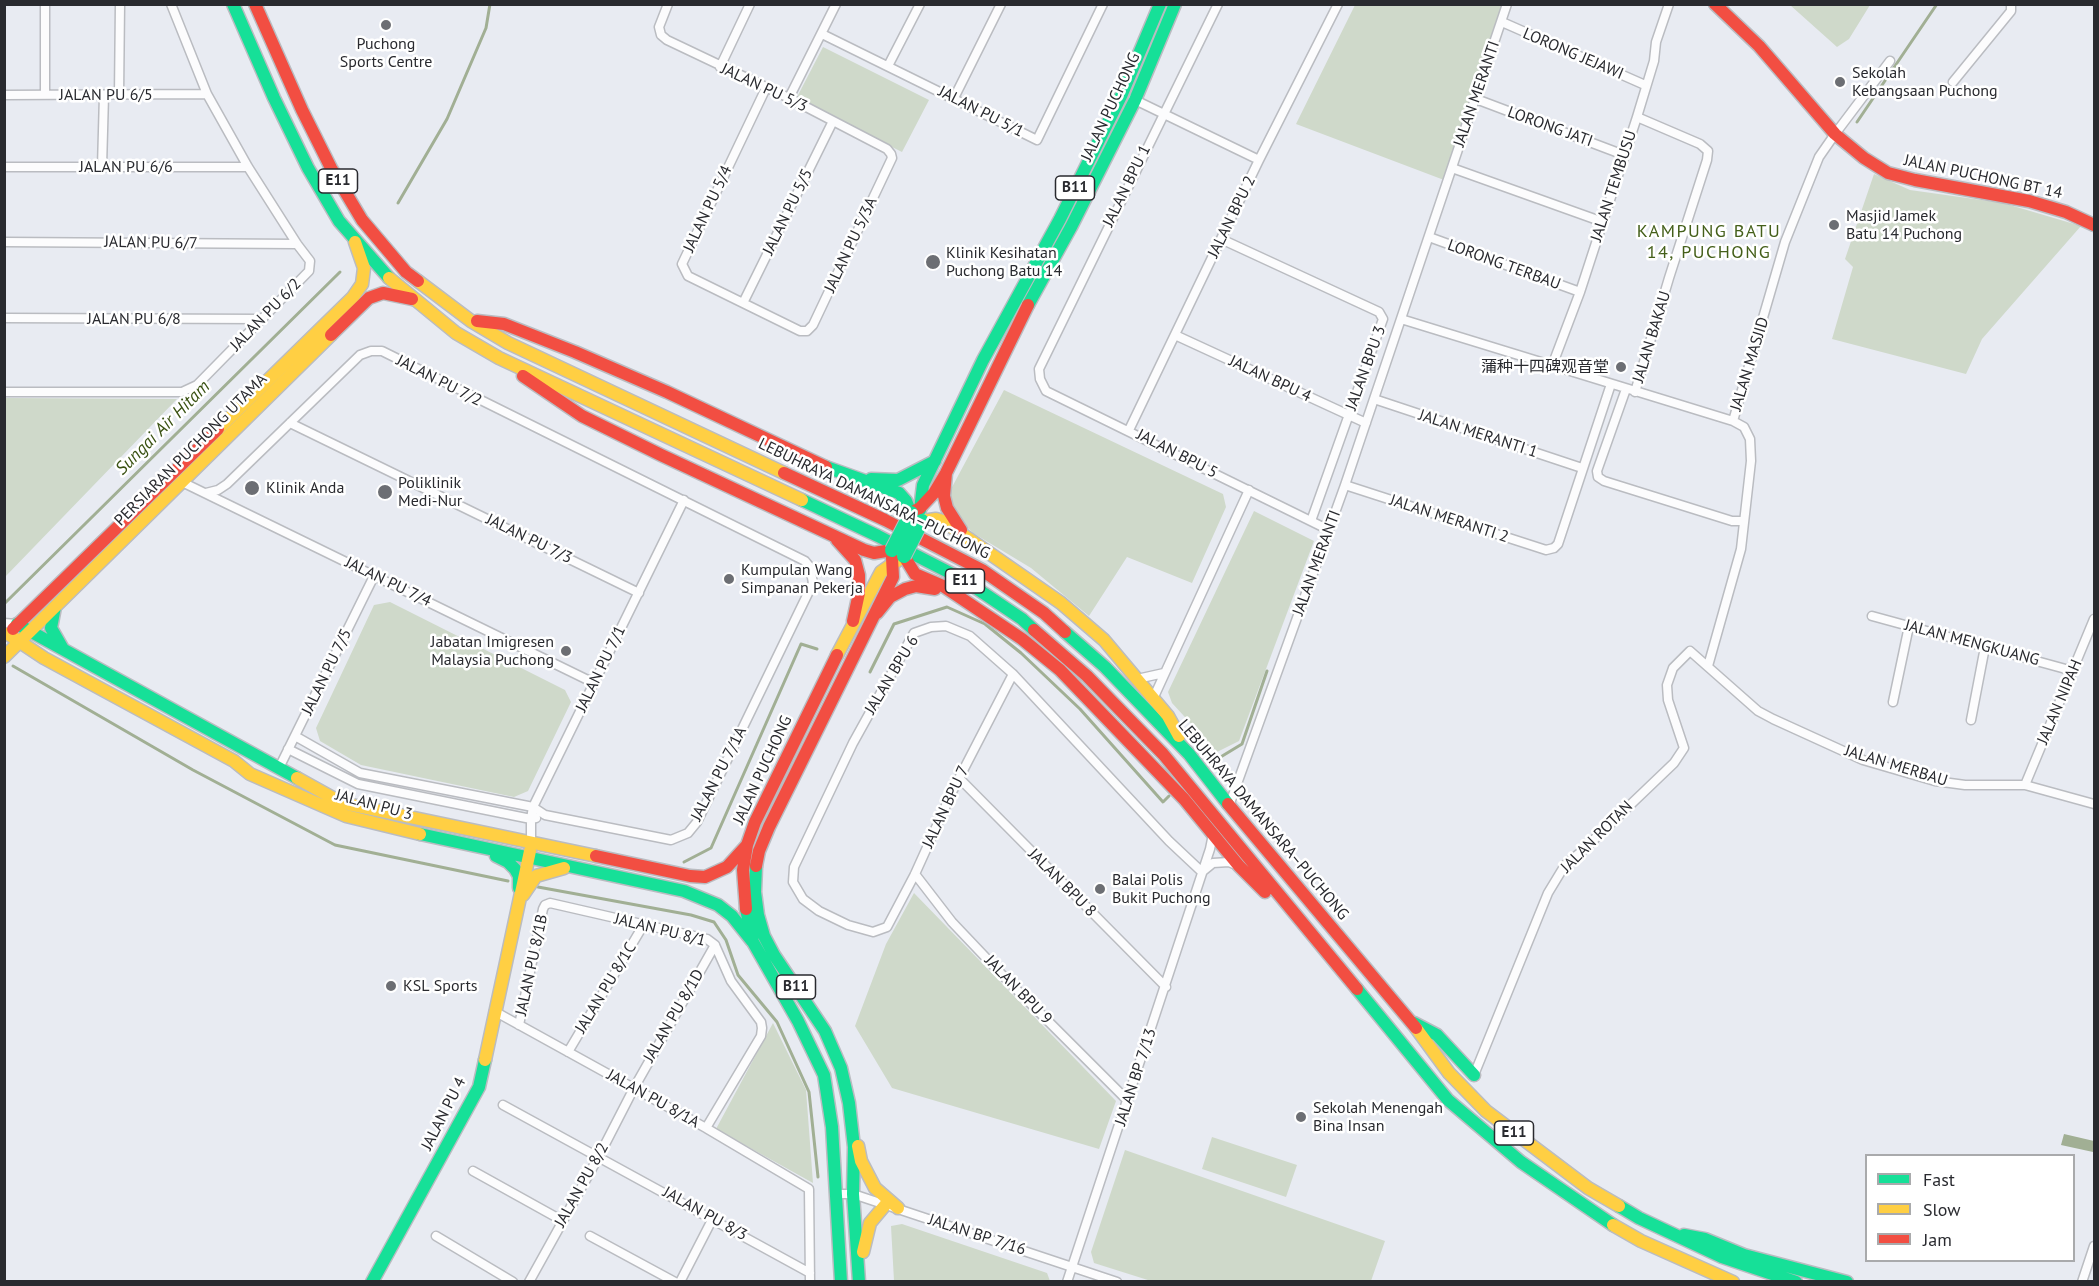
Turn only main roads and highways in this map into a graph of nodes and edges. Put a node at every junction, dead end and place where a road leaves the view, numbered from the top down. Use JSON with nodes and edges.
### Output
{"nodes":[{"id":1,"x":234,"y":4,"type":"edge"},
{"id":2,"x":255,"y":4,"type":"edge"},
{"id":3,"x":1160,"y":4,"type":"edge"},
{"id":4,"x":1175,"y":4,"type":"edge"},
{"id":5,"x":1715,"y":4,"type":"edge"},
{"id":6,"x":1128,"y":97,"type":"junction"},
{"id":7,"x":2094,"y":225,"type":"edge"},
{"id":8,"x":354,"y":238,"type":"junction"},
{"id":9,"x":412,"y":299,"type":"junction"},
{"id":10,"x":471,"y":321,"type":"junction"},
{"id":11,"x":499,"y":358,"type":"junction"},
{"id":12,"x":935,"y":461,"type":"junction"},
{"id":13,"x":839,"y":473,"type":"junction"},
{"id":14,"x":946,"y":473,"type":"junction"},
{"id":15,"x":918,"y":514,"type":"junction"},
{"id":16,"x":831,"y":533,"type":"junction"},
{"id":17,"x":964,"y":535,"type":"junction"},
{"id":18,"x":896,"y":556,"type":"junction"},
{"id":19,"x":961,"y":597,"type":"junction"},
{"id":20,"x":56,"y":607,"type":"junction"},
{"id":21,"x":877,"y":613,"type":"junction"},
{"id":22,"x":853,"y":621,"type":"junction"},
{"id":23,"x":8,"y":630,"type":"edge"},
{"id":24,"x":25,"y":636,"type":"junction"},
{"id":25,"x":63,"y":650,"type":"junction"},
{"id":26,"x":5,"y":657,"type":"edge"},
{"id":27,"x":44,"y":658,"type":"junction"},
{"id":28,"x":1189,"y":754,"type":"junction"},
{"id":29,"x":234,"y":761,"type":"junction"},
{"id":30,"x":279,"y":768,"type":"junction"},
{"id":31,"x":327,"y":809,"type":"junction"},
{"id":32,"x":531,"y":842,"type":"junction"},
{"id":33,"x":747,"y":845,"type":"junction"},
{"id":34,"x":485,"y":849,"type":"junction"},
{"id":35,"x":528,"y":858,"type":"junction"},
{"id":36,"x":569,"y":867,"type":"junction"},
{"id":37,"x":519,"y":901,"type":"junction"},
{"id":38,"x":753,"y":942,"type":"junction"},
{"id":39,"x":1322,"y":949,"type":"junction"},
{"id":40,"x":1411,"y":1022,"type":"junction"},
{"id":41,"x":1474,"y":1075,"type":"road end"},
{"id":42,"x":849,"y":1103,"type":"junction"},
{"id":43,"x":1668,"y":1232,"type":"junction"},
{"id":44,"x":372,"y":1281,"type":"edge"},
{"id":45,"x":841,"y":1281,"type":"edge"},
{"id":46,"x":860,"y":1281,"type":"edge"},
{"id":47,"x":1733,"y":1281,"type":"edge"},
{"id":48,"x":1796,"y":1281,"type":"edge"},
{"id":49,"x":1847,"y":1281,"type":"edge"}],
"edges":[{"from":1,"to":8,"type":"main road","name":"LEBUHRAYA DAMANSARA–PUCHONG","number":"E11"},
{"from":2,"to":10,"type":"main road","name":"LEBUHRAYA DAMANSARA–PUCHONG","number":"E11"},
{"from":3,"to":6,"type":"main road","name":"JALAN PUCHONG","number":"B11"},
{"from":4,"to":6,"type":"main road","name":"JALAN PUCHONG","number":"B11"},
{"from":5,"to":7,"type":"main road","name":"JALAN PUCHONG BT 14"},
{"from":6,"to":12,"type":"main road","name":"JALAN PUCHONG","number":"B11"},
{"from":6,"to":14,"type":"main road","name":"JALAN PUCHONG","number":"B11"},
{"from":8,"to":9,"type":"main road","name":"LEBUHRAYA DAMANSARA–PUCHONG","number":"E11"},
{"from":8,"to":23,"type":"main road","name":"PERSIARAN PUCHONG UTAMA"},
{"from":9,"to":11,"type":"main road","name":"LEBUHRAYA DAMANSARA–PUCHONG","number":"E11"},
{"from":9,"to":20,"type":"main road","name":"PERSIARAN PUCHONG UTAMA"},
{"from":10,"to":13,"type":"main road"},
{"from":10,"to":28,"type":"main road","name":"LEBUHRAYA DAMANSARA–PUCHONG","number":"E11"},
{"from":11,"to":16,"type":"main road"},
{"from":11,"to":39,"type":"main road","name":"LEBUHRAYA DAMANSARA–PUCHONG","number":"E11"},
{"from":12,"to":13,"type":"main road"},
{"from":12,"to":15,"type":"main road","name":"JALAN PUCHONG","number":"B11"},
{"from":13,"to":15,"type":"main road"},
{"from":14,"to":15,"type":"main road","name":"JALAN PUCHONG","number":"B11"},
{"from":14,"to":17,"type":"main road"},
{"from":15,"to":17,"type":"main road"},
{"from":15,"to":18,"type":"main road","name":"JALAN PUCHONG","number":"B11","bridge":true},
{"from":16,"to":18,"type":"main road"},
{"from":16,"to":22,"type":"main road"},
{"from":17,"to":28,"type":"main road"},
{"from":18,"to":19,"type":"main road"},
{"from":18,"to":21,"type":"main road","name":"JALAN PUCHONG","number":"B11"},
{"from":18,"to":22,"type":"main road","name":"JALAN PUCHONG","number":"B11"},
{"from":19,"to":21,"type":"main road"},
{"from":19,"to":39,"type":"main road"},
{"from":20,"to":24,"type":"main road","name":"PERSIARAN PUCHONG UTAMA"},
{"from":20,"to":25,"type":"main road"},
{"from":21,"to":42,"type":"main road","name":"JALAN PUCHONG","number":"B11"},
{"from":22,"to":33,"type":"main road","name":"JALAN PUCHONG","number":"B11"},
{"from":23,"to":24,"type":"main road","name":"JALAN PU 3"},
{"from":24,"to":25,"type":"main road","name":"JALAN PU 3"},
{"from":24,"to":26,"type":"main road","name":"PERSIARAN PUCHONG UTAMA"},
{"from":24,"to":27,"type":"main road","name":"JALAN PU 3"},
{"from":25,"to":30,"type":"main road","name":"JALAN PU 3"},
{"from":26,"to":27,"type":"main road"},
{"from":27,"to":29,"type":"main road","name":"JALAN PU 3"},
{"from":28,"to":40,"type":"main road","name":"LEBUHRAYA DAMANSARA–PUCHONG","number":"E11"},
{"from":29,"to":30,"type":"main road"},
{"from":29,"to":31,"type":"main road","name":"JALAN PU 3"},
{"from":30,"to":31,"type":"main road"},
{"from":30,"to":32,"type":"main road","name":"JALAN PU 3"},
{"from":31,"to":34,"type":"main road","name":"JALAN PU 3"},
{"from":32,"to":33,"type":"main road","name":"JALAN PU 3"},
{"from":32,"to":35,"type":"main road","name":"JALAN PU 4"},
{"from":33,"to":38,"type":"main road","name":"JALAN PUCHONG","number":"B11"},
{"from":34,"to":35,"type":"main road","name":"JALAN PU 3"},
{"from":34,"to":37,"type":"main road"},
{"from":35,"to":36,"type":"main road","name":"JALAN PU 3"},
{"from":35,"to":37,"type":"main road","name":"JALAN PU 4"},
{"from":36,"to":37,"type":"main road"},
{"from":36,"to":38,"type":"main road","name":"JALAN PU 3"},
{"from":37,"to":44,"type":"main road","name":"JALAN PU 4"},
{"from":38,"to":45,"type":"main road","name":"JALAN PUCHONG","number":"B11"},
{"from":39,"to":47,"type":"main road","name":"LEBUHRAYA DAMANSARA–PUCHONG","number":"E11"},
{"from":40,"to":41,"type":"main road"},
{"from":40,"to":43,"type":"main road","name":"LEBUHRAYA DAMANSARA–PUCHONG","number":"E11"},
{"from":42,"to":46,"type":"main road","name":"JALAN PUCHONG","number":"B11"},
{"from":42,"to":46,"type":"main road"},
{"from":43,"to":48,"type":"main road","name":"LEBUHRAYA DAMANSARA–PUCHONG","number":"E11"},
{"from":43,"to":49,"type":"main road"}]}
